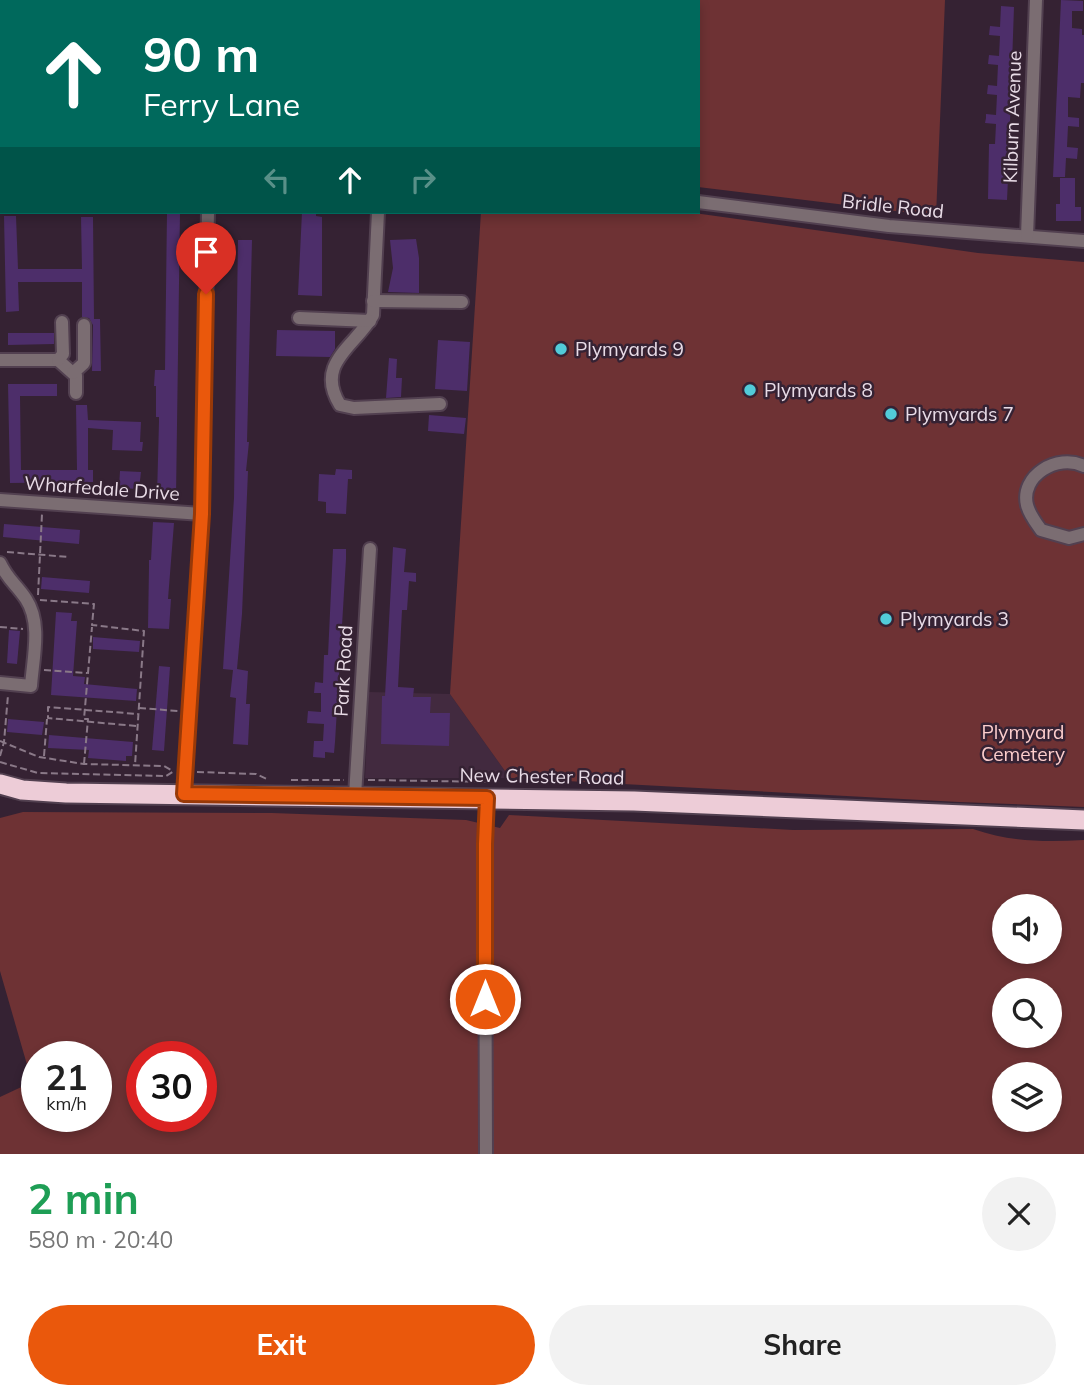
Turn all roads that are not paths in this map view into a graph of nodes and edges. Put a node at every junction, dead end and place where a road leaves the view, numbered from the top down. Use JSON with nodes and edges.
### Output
{"nodes":[{"id":1,"x":1036,"y":0,"type":"edge"},
{"id":2,"x":700,"y":202,"type":"edge"},
{"id":3,"x":208,"y":214,"type":"edge"},
{"id":4,"x":377,"y":214,"type":"edge"},
{"id":5,"x":1027,"y":236,"type":"junction"},
{"id":6,"x":1084,"y":241,"type":"edge"},
{"id":7,"x":373,"y":301,"type":"junction"},
{"id":8,"x":462,"y":302,"type":"dead end"},
{"id":9,"x":299,"y":318,"type":"dead end"},
{"id":10,"x":370,"y":321,"type":"junction"},
{"id":11,"x":62,"y":322,"type":"dead end"},
{"id":12,"x":84,"y":325,"type":"dead end"},
{"id":13,"x":0,"y":360,"type":"edge"},
{"id":14,"x":58,"y":360,"type":"junction"},
{"id":15,"x":74,"y":373,"type":"junction"},
{"id":16,"x":76,"y":393,"type":"dead end"},
{"id":17,"x":440,"y":404,"type":"dead end"},
{"id":18,"x":1084,"y":466,"type":"edge"},
{"id":19,"x":0,"y":500,"type":"edge"},
{"id":20,"x":202,"y":514,"type":"junction"},
{"id":21,"x":1084,"y":534,"type":"edge"},
{"id":22,"x":370,"y":549,"type":"dead end"},
{"id":23,"x":0,"y":563,"type":"edge"},
{"id":24,"x":4,"y":683,"type":"edge"},
{"id":25,"x":0,"y":784,"type":"edge"},
{"id":26,"x":184,"y":794,"type":"junction"},
{"id":27,"x":355,"y":796,"type":"junction"},
{"id":28,"x":487,"y":798,"type":"junction"},
{"id":29,"x":1084,"y":820,"type":"edge"},
{"id":30,"x":486,"y":1154,"type":"edge"}],
"edges":[{"from":1,"to":5,"type":"street","name":"Kilburn Avenue"},
{"from":2,"to":5,"type":"street","name":"Bridle Road"},
{"from":3,"to":20,"type":"street"},
{"from":4,"to":7,"type":"street"},
{"from":5,"to":6,"type":"street","name":"Bridle Road"},
{"from":7,"to":8,"type":"street"},
{"from":7,"to":10,"type":"street"},
{"from":9,"to":10,"type":"street"},
{"from":10,"to":17,"type":"street"},
{"from":11,"to":14,"type":"street"},
{"from":12,"to":15,"type":"street"},
{"from":13,"to":14,"type":"street"},
{"from":14,"to":15,"type":"street"},
{"from":15,"to":16,"type":"street"},
{"from":18,"to":21,"type":"street"},
{"from":19,"to":20,"type":"street","name":"Wharfedale Drive"},
{"from":20,"to":26,"type":"street"},
{"from":22,"to":27,"type":"street","name":"Park Road"},
{"from":23,"to":24,"type":"street"},
{"from":25,"to":26,"type":"highway","name":"New Chester Road"},
{"from":26,"to":27,"type":"highway","name":"New Chester Road"},
{"from":27,"to":28,"type":"highway","name":"New Chester Road"},
{"from":28,"to":29,"type":"highway","name":"New Chester Road"},
{"from":28,"to":30,"type":"street"}]}
